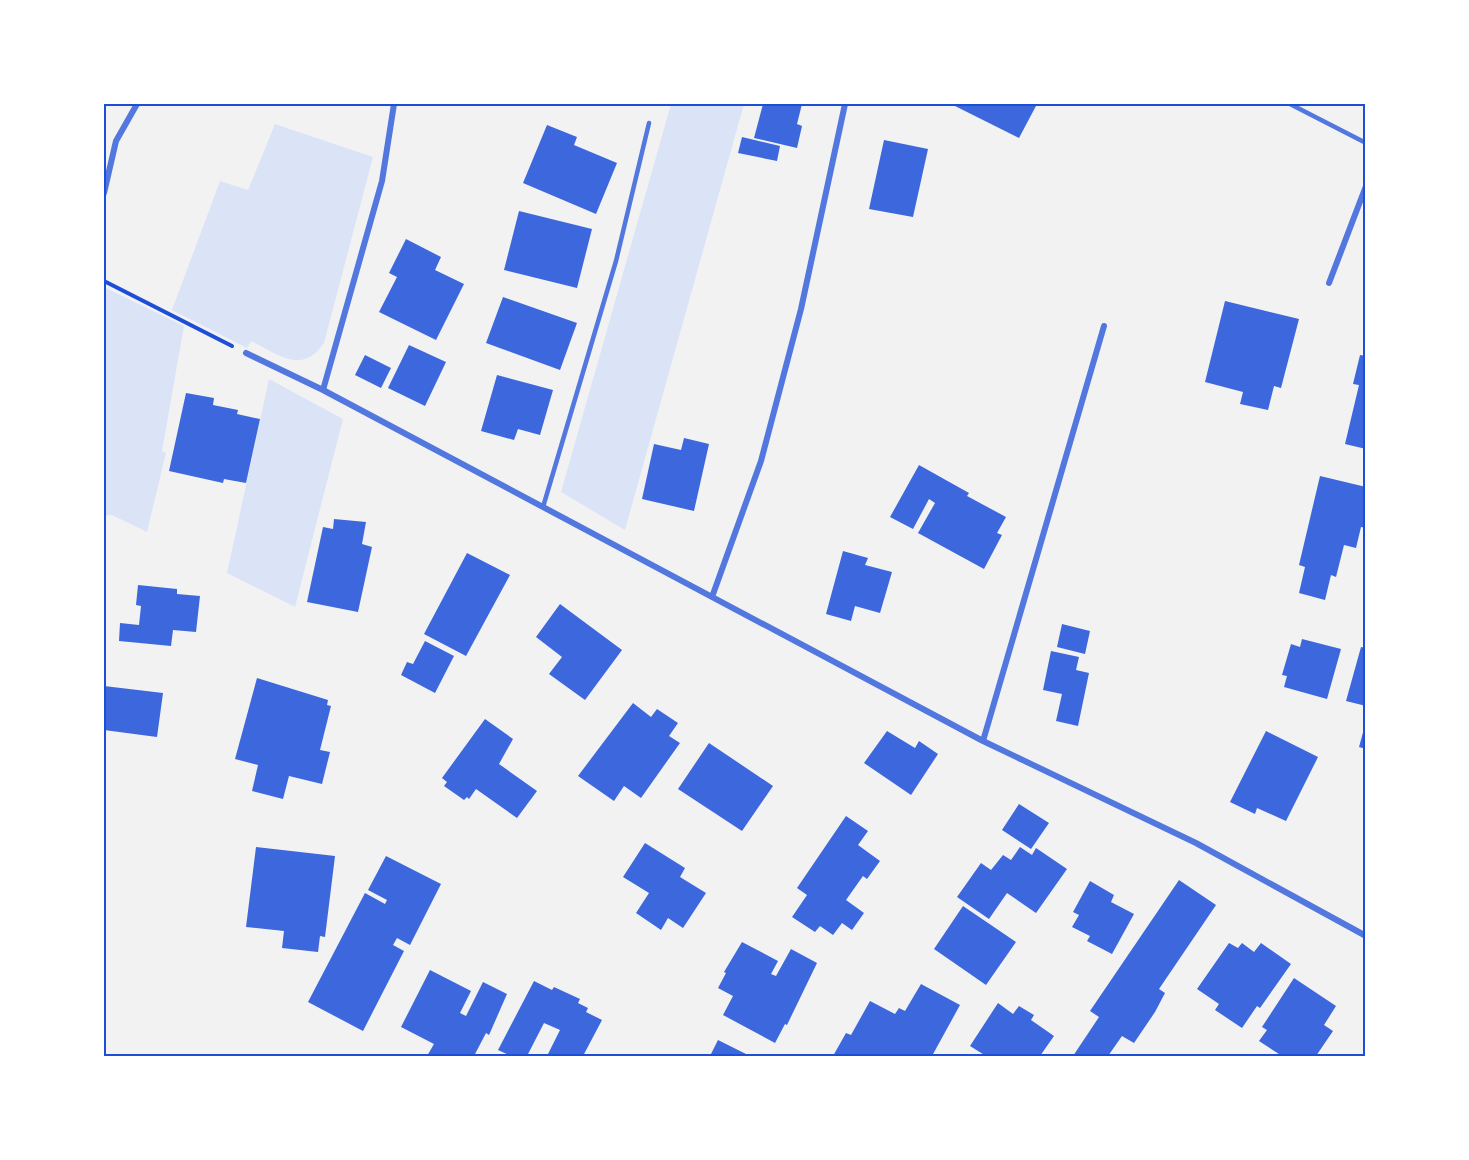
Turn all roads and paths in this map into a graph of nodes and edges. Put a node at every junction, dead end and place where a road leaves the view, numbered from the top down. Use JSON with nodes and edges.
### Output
{"nodes":[{"id":1,"x":137,"y":104,"type":"edge"},
{"id":2,"x":394,"y":104,"type":"edge"},
{"id":3,"x":845,"y":104,"type":"edge"},
{"id":4,"x":1290,"y":104,"type":"edge"},
{"id":5,"x":649,"y":123,"type":"dead end"},
{"id":6,"x":1365,"y":143,"type":"edge"},
{"id":7,"x":1365,"y":186,"type":"edge"},
{"id":8,"x":104,"y":193,"type":"edge"},
{"id":9,"x":104,"y":281,"type":"edge"},
{"id":10,"x":1329,"y":283,"type":"dead end"},
{"id":11,"x":1104,"y":326,"type":"dead end"},
{"id":12,"x":246,"y":353,"type":"joint"},
{"id":13,"x":323,"y":390,"type":"junction"},
{"id":14,"x":543,"y":507,"type":"junction"},
{"id":15,"x":712,"y":597,"type":"junction"},
{"id":16,"x":983,"y":741,"type":"junction"},
{"id":17,"x":1365,"y":936,"type":"edge"}],
"edges":[{"from":1,"to":8,"type":"street"},
{"from":2,"to":13,"type":"street"},
{"from":3,"to":15,"type":"street"},
{"from":4,"to":6,"type":"lane"},
{"from":5,"to":14,"type":"lane"},
{"from":7,"to":10,"type":"street"},
{"from":9,"to":12,"type":"path"},
{"from":11,"to":16,"type":"street"},
{"from":12,"to":13,"type":"street"},
{"from":13,"to":14,"type":"street"},
{"from":14,"to":15,"type":"street"},
{"from":15,"to":16,"type":"street"},
{"from":16,"to":17,"type":"street"}]}
